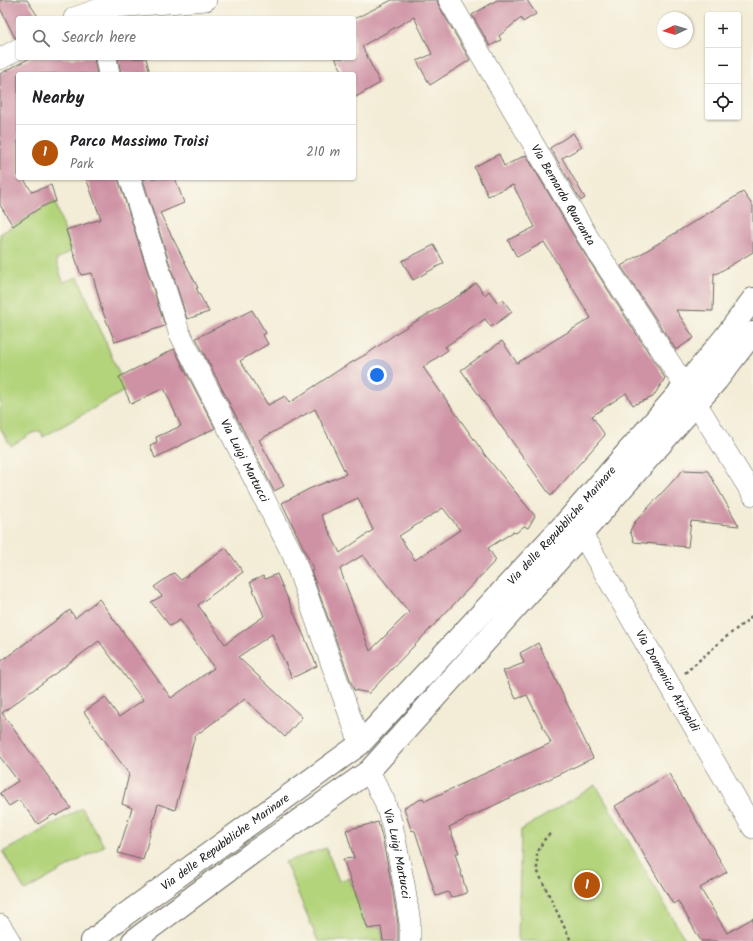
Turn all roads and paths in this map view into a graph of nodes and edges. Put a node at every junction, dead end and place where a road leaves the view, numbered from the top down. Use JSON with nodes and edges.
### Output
{"nodes":[{"id":1,"x":206,"y":0,"type":"edge"},
{"id":2,"x":449,"y":0,"type":"edge"},
{"id":3,"x":102,"y":9,"type":"edge"},
{"id":4,"x":80,"y":16,"type":"edge"},
{"id":5,"x":16,"y":50,"type":"edge"},
{"id":6,"x":0,"y":59,"type":"edge"},
{"id":7,"x":106,"y":60,"type":"edge"},
{"id":8,"x":109,"y":72,"type":"edge"},
{"id":9,"x":131,"y":180,"type":"edge"},
{"id":10,"x":753,"y":298,"type":"edge"},
{"id":11,"x":753,"y":333,"type":"edge"},
{"id":12,"x":691,"y":394,"type":"junction"},
{"id":13,"x":753,"y":495,"type":"edge"},
{"id":14,"x":575,"y":527,"type":"junction"},
{"id":15,"x":753,"y":616,"type":"edge"},
{"id":16,"x":670,"y":686,"type":"junction"},
{"id":17,"x":360,"y":744,"type":"junction"},
{"id":18,"x":369,"y":771,"type":"junction"},
{"id":19,"x":753,"y":828,"type":"edge"},
{"id":20,"x":550,"y":834,"type":"dead end"},
{"id":21,"x":0,"y":925,"type":"edge"},
{"id":22,"x":10,"y":941,"type":"edge"},
{"id":23,"x":92,"y":941,"type":"edge"},
{"id":24,"x":133,"y":941,"type":"edge"},
{"id":25,"x":410,"y":941,"type":"edge"},
{"id":26,"x":571,"y":941,"type":"edge"}],
"edges":[{"from":1,"to":3,"type":"street"},
{"from":2,"to":12,"type":"street","name":"Via Bernardo Quaranta"},
{"from":3,"to":4,"type":"street"},
{"from":5,"to":6,"type":"street"},
{"from":7,"to":8,"type":"street"},
{"from":9,"to":17,"type":"street","name":"Via Luigi Martucci"},
{"from":10,"to":12,"type":"main road","name":"Via delle Repubbliche Marinare"},
{"from":11,"to":12,"type":"main road","name":"Via delle Repubbliche Marinare"},
{"from":12,"to":13,"type":"street","name":"Via Bernardo Quaranta"},
{"from":12,"to":14,"type":"main road","name":"Via delle Repubbliche Marinare"},
{"from":14,"to":16,"type":"street","name":"Via Domenico Atripaldi"},
{"from":14,"to":17,"type":"main road","name":"Via delle Repubbliche Marinare"},
{"from":14,"to":18,"type":"main road","name":"Via delle Repubbliche Marinare"},
{"from":15,"to":16,"type":"path"},
{"from":16,"to":19,"type":"street","name":"Via Domenico Atripaldi"},
{"from":17,"to":18,"type":"main road"},
{"from":17,"to":23,"type":"main road","name":"Via delle Repubbliche Marinare"},
{"from":18,"to":24,"type":"main road","name":"Via delle Repubbliche Marinare"},
{"from":18,"to":25,"type":"street","name":"Via Luigi Martucci"},
{"from":20,"to":26,"type":"path"},
{"from":21,"to":22,"type":"street"}]}
